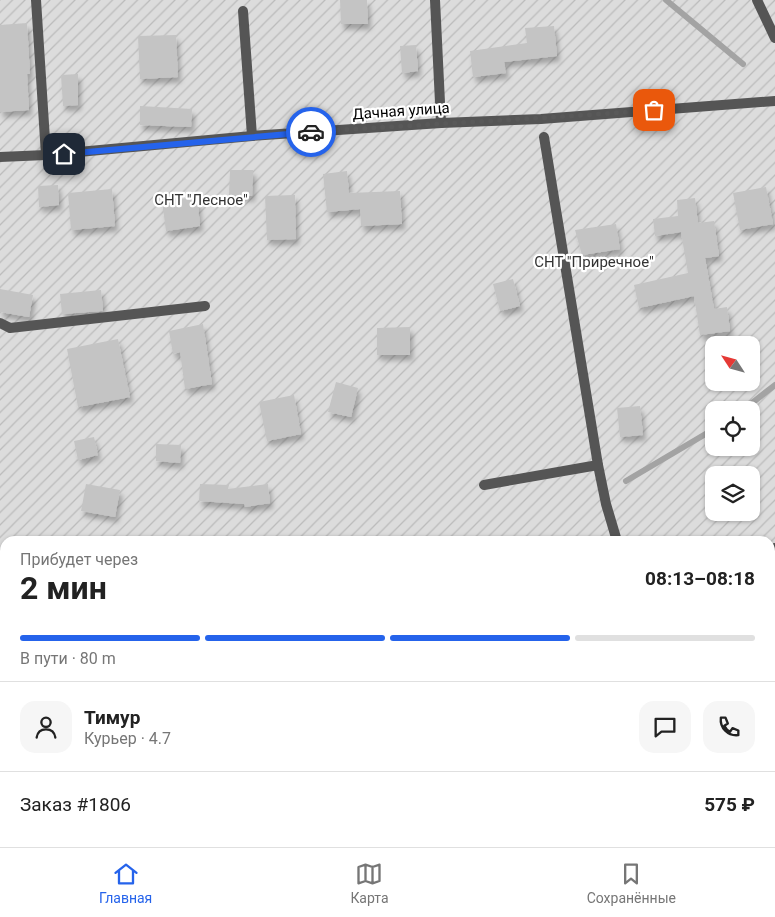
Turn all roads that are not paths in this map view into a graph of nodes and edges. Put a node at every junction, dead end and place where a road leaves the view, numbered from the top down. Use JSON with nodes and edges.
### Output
{"nodes":[{"id":1,"x":36,"y":0,"type":"edge"},
{"id":2,"x":435,"y":0,"type":"edge"},
{"id":3,"x":757,"y":0,"type":"edge"},
{"id":4,"x":243,"y":11,"type":"dead end"},
{"id":5,"x":775,"y":38,"type":"edge"},
{"id":6,"x":775,"y":101,"type":"edge"},
{"id":7,"x":441,"y":123,"type":"junction"},
{"id":8,"x":252,"y":136,"type":"junction"},
{"id":9,"x":544,"y":138,"type":"dead end"},
{"id":10,"x":46,"y":155,"type":"junction"},
{"id":11,"x":0,"y":157,"type":"edge"},
{"id":12,"x":205,"y":306,"type":"dead end"},
{"id":13,"x":0,"y":323,"type":"edge"},
{"id":14,"x":598,"y":465,"type":"junction"},
{"id":15,"x":484,"y":485,"type":"dead end"},
{"id":16,"x":616,"y":536,"type":"edge"}],
"edges":[{"from":1,"to":10,"type":"street"},
{"from":2,"to":7,"type":"street"},
{"from":3,"to":5,"type":"street"},
{"from":4,"to":8,"type":"street"},
{"from":6,"to":7,"type":"street","name":"Дачная улица"},
{"from":7,"to":8,"type":"street","name":"Дачная улица"},
{"from":8,"to":10,"type":"street","name":"Дачная улица"},
{"from":9,"to":14,"type":"street"},
{"from":10,"to":11,"type":"street","name":"Дачная улица"},
{"from":12,"to":13,"type":"street"},
{"from":14,"to":15,"type":"street"},
{"from":14,"to":16,"type":"street"}]}
